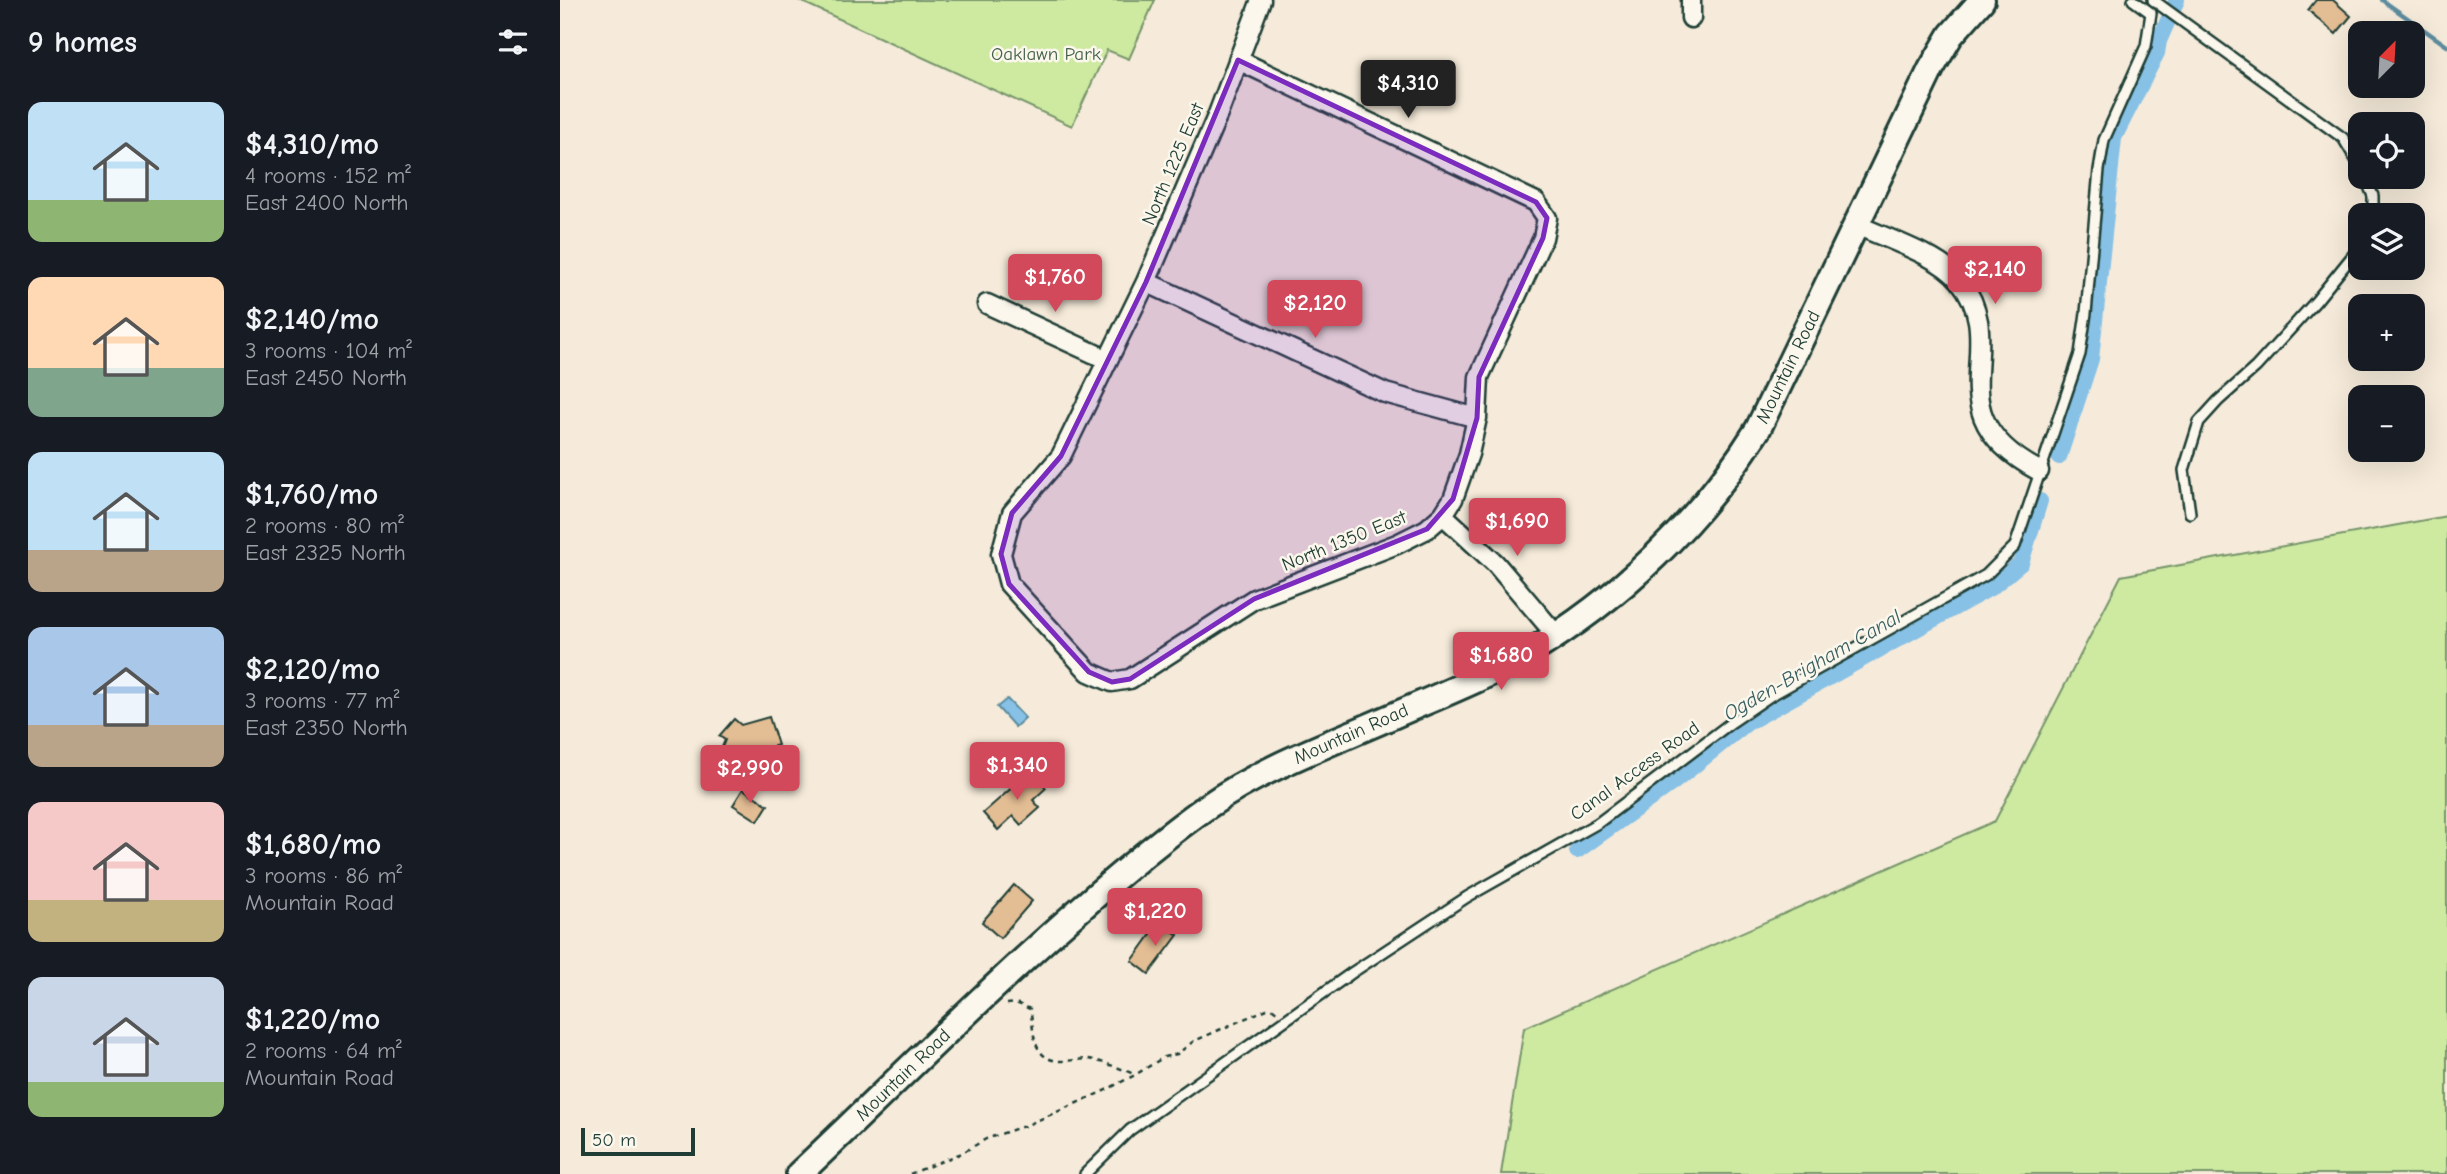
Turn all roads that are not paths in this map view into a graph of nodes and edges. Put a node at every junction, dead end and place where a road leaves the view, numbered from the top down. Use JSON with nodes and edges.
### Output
{"nodes":[{"id":1,"x":1261,"y":0,"type":"edge"},
{"id":2,"x":1982,"y":0,"type":"edge"},
{"id":3,"x":2133,"y":0,"type":"edge"},
{"id":4,"x":2156,"y":2,"type":"edge"},
{"id":5,"x":1238,"y":60,"type":"junction"},
{"id":6,"x":2348,"y":146,"type":"edge"},
{"id":7,"x":1857,"y":225,"type":"junction"},
{"id":8,"x":2348,"y":261,"type":"edge"},
{"id":9,"x":1146,"y":282,"type":"junction"},
{"id":10,"x":986,"y":304,"type":"dead end"},
{"id":11,"x":1108,"y":360,"type":"junction"},
{"id":12,"x":1477,"y":418,"type":"junction"},
{"id":13,"x":2039,"y":471,"type":"junction"},
{"id":14,"x":2190,"y":513,"type":"dead end"},
{"id":15,"x":1443,"y":515,"type":"junction"},
{"id":16,"x":1556,"y":635,"type":"junction"},
{"id":17,"x":1130,"y":679,"type":"joint"},
{"id":18,"x":799,"y":1174,"type":"edge"},
{"id":19,"x":1085,"y":1174,"type":"edge"}],
"edges":[{"from":1,"to":5,"type":"street","name":"North 1225 East"},
{"from":2,"to":7,"type":"street","name":"Mountain Road"},
{"from":3,"to":13,"type":"lane","name":"Canal Access Road"},
{"from":4,"to":6,"type":"lane"},
{"from":5,"to":9,"type":"street","name":"North 1225 East"},
{"from":5,"to":12,"type":"street","name":"North 1350 East"},
{"from":7,"to":13,"type":"street"},
{"from":7,"to":16,"type":"street","name":"Mountain Road"},
{"from":8,"to":14,"type":"lane"},
{"from":9,"to":11,"type":"street","name":"North 1225 East"},
{"from":9,"to":12,"type":"street"},
{"from":10,"to":11,"type":"street"},
{"from":11,"to":17,"type":"street","name":"North 1225 East"},
{"from":12,"to":15,"type":"street","name":"North 1350 East"},
{"from":13,"to":19,"type":"lane","name":"Canal Access Road"},
{"from":15,"to":16,"type":"street"},
{"from":15,"to":17,"type":"street","name":"North 1350 East"},
{"from":16,"to":18,"type":"street","name":"Mountain Road"}]}
